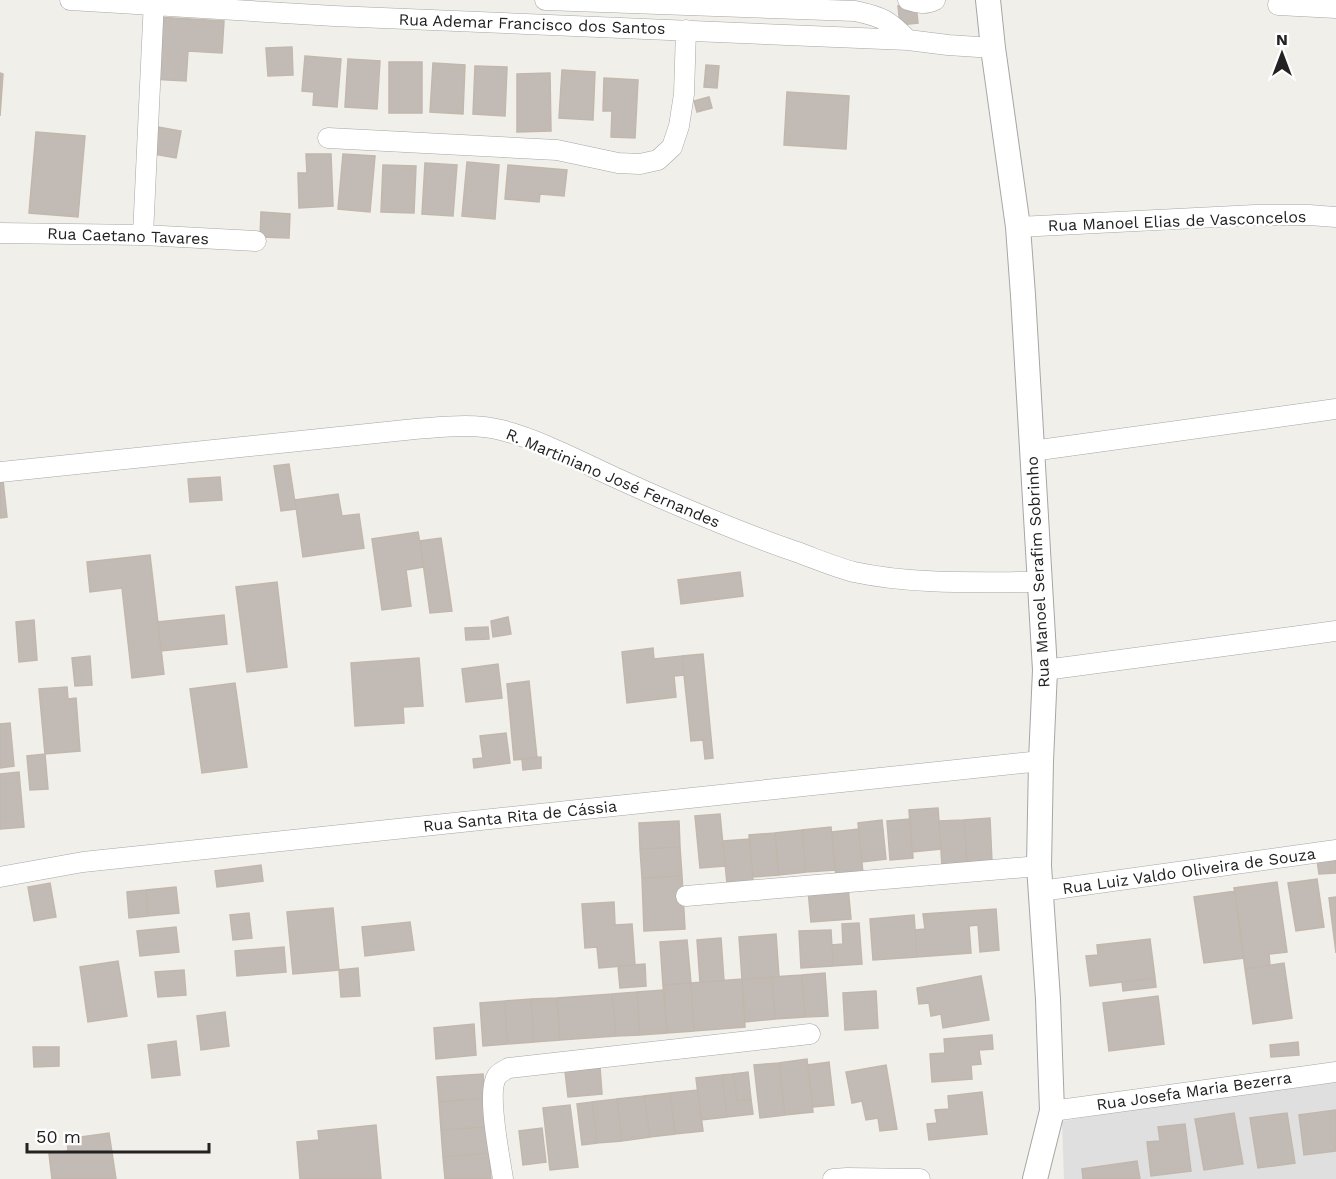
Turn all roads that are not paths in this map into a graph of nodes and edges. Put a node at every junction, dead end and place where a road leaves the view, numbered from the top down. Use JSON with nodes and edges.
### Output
{"nodes":[{"id":1,"x":70,"y":0,"type":"edge"},
{"id":2,"x":545,"y":0,"type":"edge"},
{"id":3,"x":908,"y":0,"type":"edge"},
{"id":4,"x":934,"y":0,"type":"edge"},
{"id":5,"x":988,"y":0,"type":"edge"},
{"id":6,"x":154,"y":3,"type":"edge"},
{"id":7,"x":1278,"y":5,"type":"dead end"},
{"id":8,"x":334,"y":8,"type":"edge"},
{"id":9,"x":1336,"y":8,"type":"edge"},
{"id":10,"x":686,"y":30,"type":"junction"},
{"id":11,"x":909,"y":40,"type":"junction"},
{"id":12,"x":993,"y":48,"type":"junction"},
{"id":13,"x":328,"y":138,"type":"dead end"},
{"id":14,"x":1336,"y":217,"type":"edge"},
{"id":15,"x":1018,"y":227,"type":"junction"},
{"id":16,"x":0,"y":233,"type":"edge"},
{"id":17,"x":143,"y":235,"type":"junction"},
{"id":18,"x":256,"y":241,"type":"dead end"},
{"id":19,"x":1336,"y":409,"type":"edge"},
{"id":20,"x":1032,"y":451,"type":"junction"},
{"id":21,"x":0,"y":472,"type":"edge"},
{"id":22,"x":1039,"y":582,"type":"junction"},
{"id":23,"x":1336,"y":631,"type":"edge"},
{"id":24,"x":1045,"y":670,"type":"junction"},
{"id":25,"x":1041,"y":761,"type":"junction"},
{"id":26,"x":1336,"y":850,"type":"edge"},
{"id":27,"x":1039,"y":866,"type":"junction"},
{"id":28,"x":0,"y":878,"type":"edge"},
{"id":29,"x":1041,"y":891,"type":"junction"},
{"id":30,"x":686,"y":896,"type":"dead end"},
{"id":31,"x":810,"y":1034,"type":"dead end"},
{"id":32,"x":1336,"y":1072,"type":"edge"},
{"id":33,"x":1052,"y":1111,"type":"junction"},
{"id":34,"x":503,"y":1179,"type":"edge"},
{"id":35,"x":833,"y":1179,"type":"edge"},
{"id":36,"x":920,"y":1179,"type":"edge"},
{"id":37,"x":1035,"y":1179,"type":"edge"}],
"edges":[{"from":1,"to":6,"type":"street","name":"Rua Ademar Francisco dos Santos"},
{"from":2,"to":11,"type":"street"},
{"from":3,"to":4,"type":"street"},
{"from":5,"to":12,"type":"street","name":"Rua Manoel Serafim Sobrinho"},
{"from":6,"to":8,"type":"street","name":"Rua Ademar Francisco dos Santos"},
{"from":6,"to":17,"type":"street"},
{"from":7,"to":9,"type":"street"},
{"from":8,"to":10,"type":"street","name":"Rua Ademar Francisco dos Santos"},
{"from":10,"to":11,"type":"street","name":"Rua Ademar Francisco dos Santos"},
{"from":10,"to":13,"type":"street"},
{"from":11,"to":12,"type":"street","name":"Rua Ademar Francisco dos Santos"},
{"from":12,"to":15,"type":"street","name":"Rua Manoel Serafim Sobrinho"},
{"from":14,"to":15,"type":"street","name":"Rua Manoel Elias de Vasconcelos"},
{"from":15,"to":20,"type":"street","name":"Rua Manoel Serafim Sobrinho"},
{"from":16,"to":17,"type":"street","name":"Rua Caetano Tavares"},
{"from":17,"to":18,"type":"street","name":"Rua Caetano Tavares"},
{"from":19,"to":20,"type":"street"},
{"from":20,"to":22,"type":"street","name":"Rua Manoel Serafim Sobrinho"},
{"from":21,"to":22,"type":"street","name":"R. Martiniano José Fernandes"},
{"from":22,"to":24,"type":"street","name":"Rua Manoel Serafim Sobrinho"},
{"from":23,"to":24,"type":"street"},
{"from":24,"to":25,"type":"street","name":"Rua Manoel Serafim Sobrinho"},
{"from":25,"to":27,"type":"street","name":"Rua Manoel Serafim Sobrinho"},
{"from":25,"to":28,"type":"street","name":"Rua Santa Rita de Cássia"},
{"from":26,"to":29,"type":"street","name":"Rua Luiz Valdo Oliveira de Souza"},
{"from":27,"to":29,"type":"street","name":"Rua Manoel Serafim Sobrinho"},
{"from":27,"to":30,"type":"street"},
{"from":29,"to":33,"type":"street","name":"Rua Manoel Serafim Sobrinho"},
{"from":31,"to":34,"type":"street"},
{"from":32,"to":33,"type":"street","name":"Rua Josefa Maria Bezerra"},
{"from":33,"to":37,"type":"street","name":"Rua Manoel Serafim Sobrinho"},
{"from":35,"to":36,"type":"street"}]}
